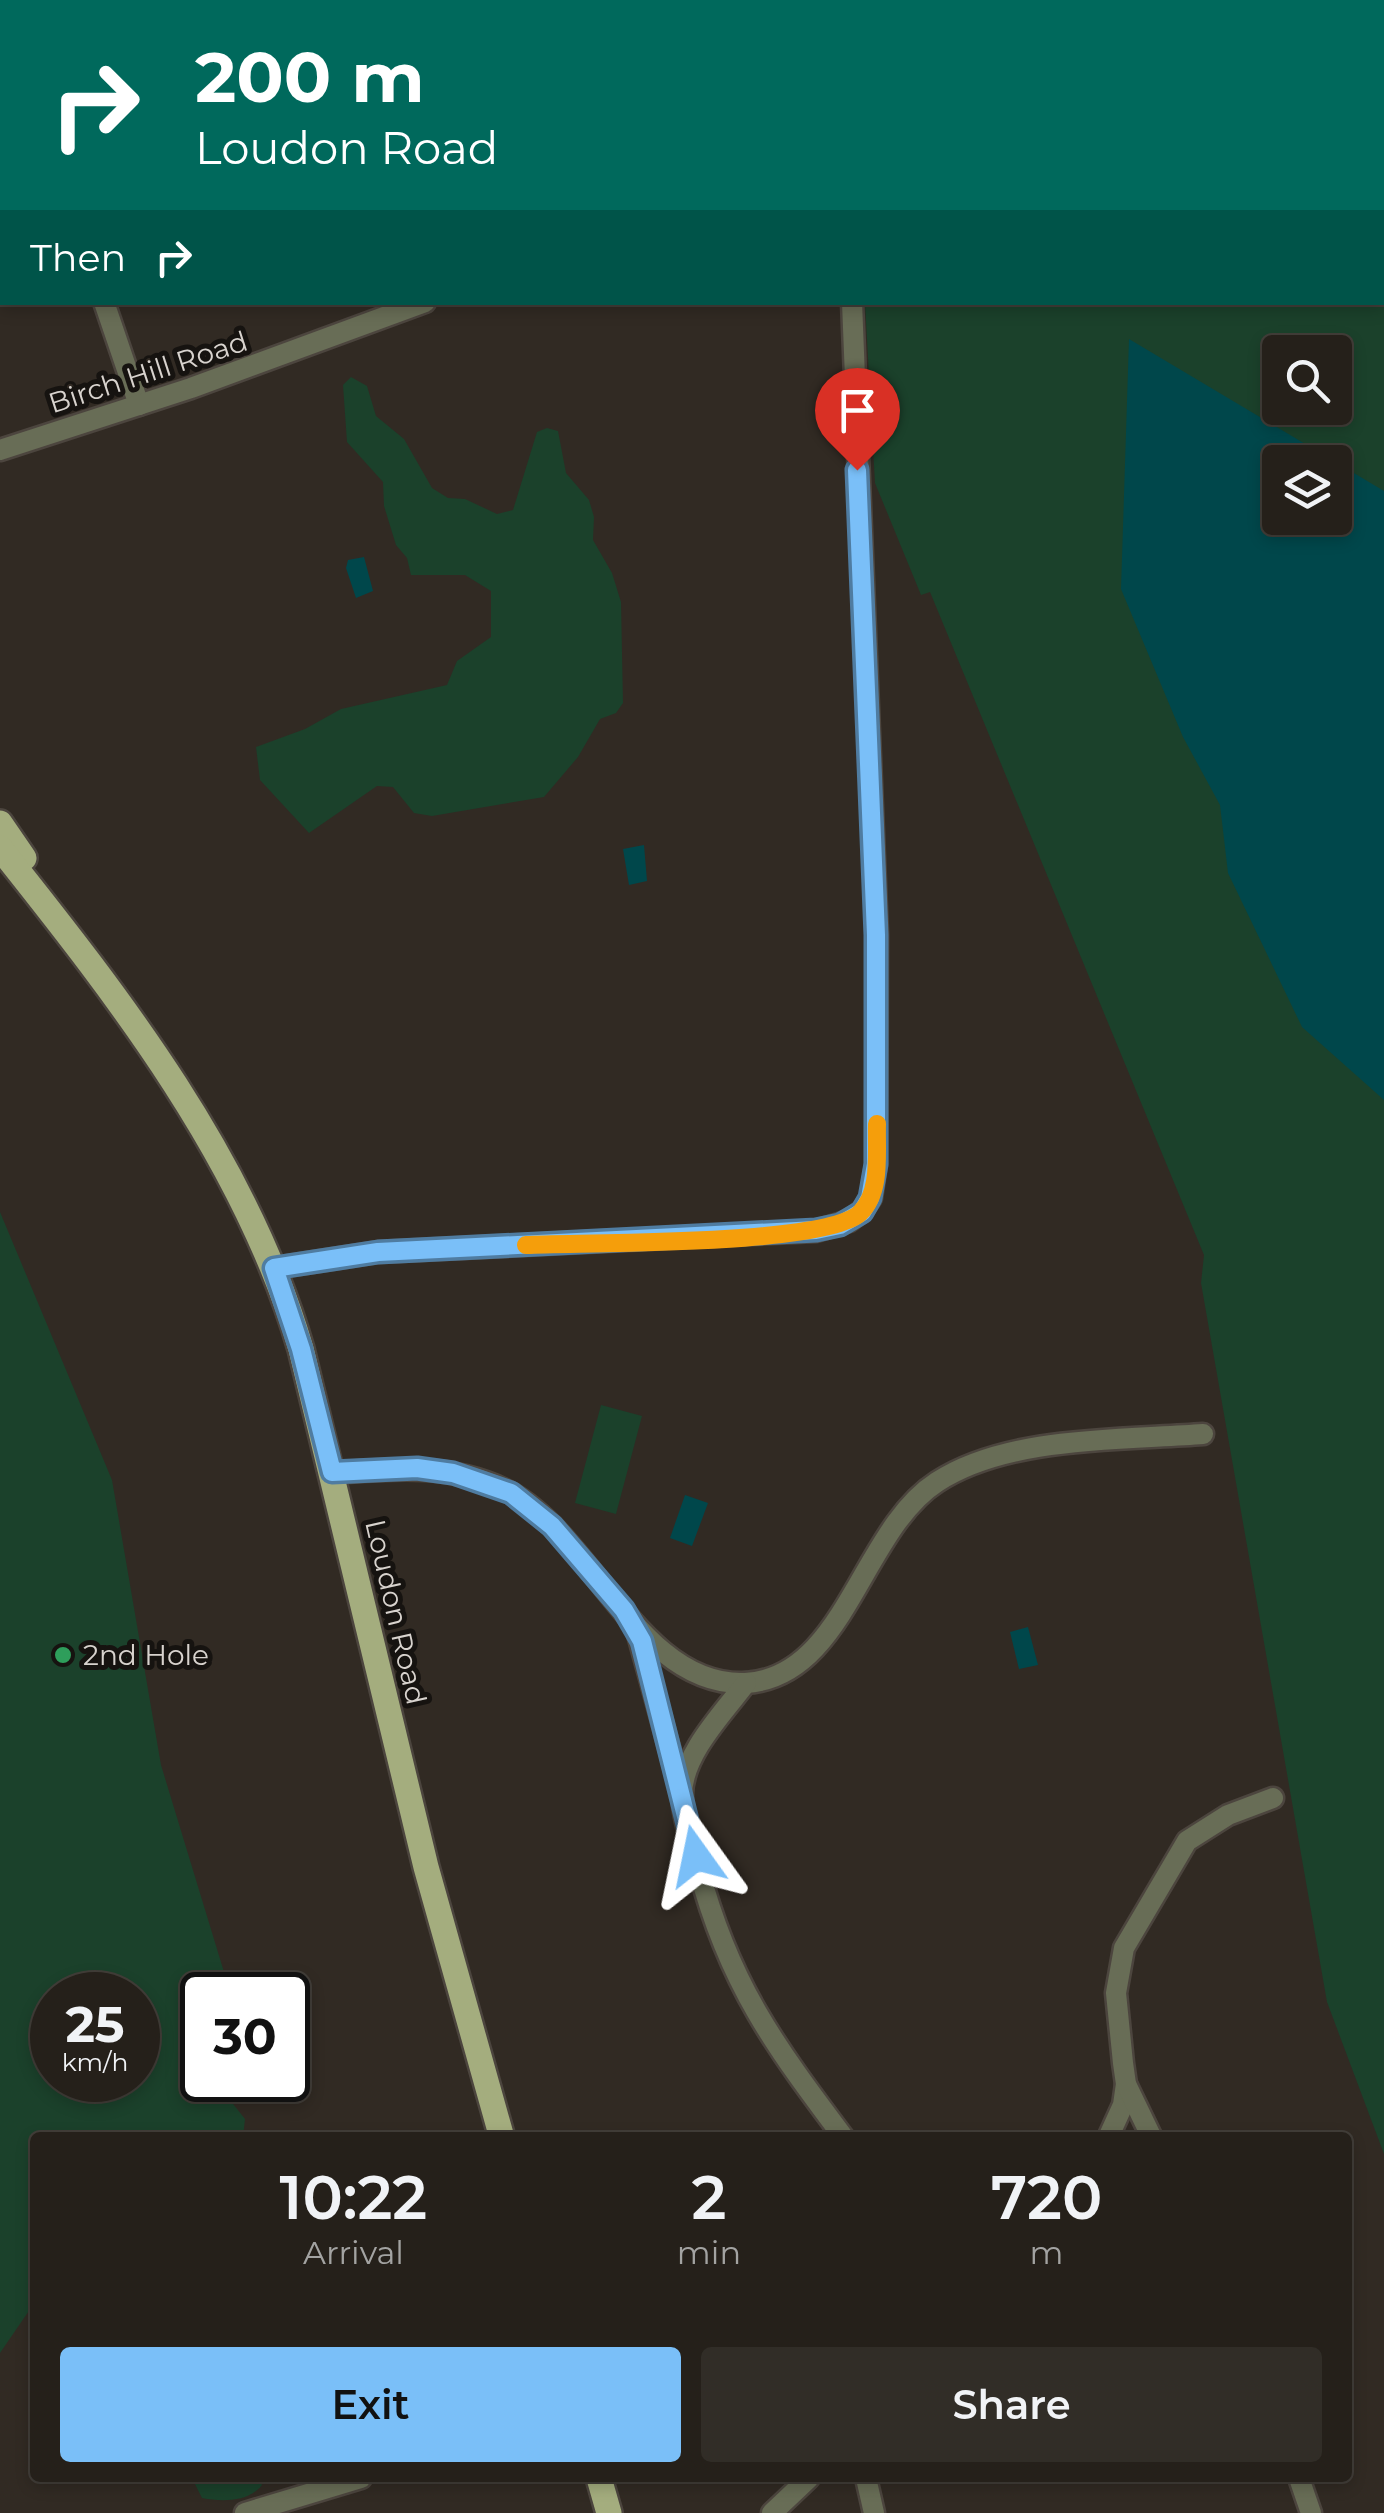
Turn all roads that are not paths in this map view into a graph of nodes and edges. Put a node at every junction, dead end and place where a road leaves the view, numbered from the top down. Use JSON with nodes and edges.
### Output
{"nodes":[{"id":1,"x":105,"y":305,"type":"edge"},
{"id":2,"x":417,"y":305,"type":"edge"},
{"id":3,"x":852,"y":305,"type":"edge"},
{"id":4,"x":139,"y":405,"type":"junction"},
{"id":5,"x":0,"y":450,"type":"edge"},
{"id":6,"x":0,"y":823,"type":"edge"},
{"id":7,"x":0,"y":848,"type":"edge"},
{"id":8,"x":58,"y":919,"type":"junction"},
{"id":9,"x":274,"y":1268,"type":"junction"},
{"id":10,"x":1203,"y":1434,"type":"dead end"},
{"id":11,"x":332,"y":1472,"type":"junction"},
{"id":12,"x":634,"y":1624,"type":"junction"},
{"id":13,"x":746,"y":1682,"type":"junction"},
{"id":14,"x":682,"y":1795,"type":"junction"},
{"id":15,"x":1272,"y":1798,"type":"dead end"},
{"id":16,"x":1126,"y":2084,"type":"junction"},
{"id":17,"x":500,"y":2132,"type":"edge"},
{"id":18,"x":840,"y":2132,"type":"edge"},
{"id":19,"x":1110,"y":2132,"type":"edge"},
{"id":20,"x":1149,"y":2132,"type":"edge"},
{"id":21,"x":347,"y":2482,"type":"edge"},
{"id":22,"x":600,"y":2482,"type":"edge"},
{"id":23,"x":806,"y":2482,"type":"edge"},
{"id":24,"x":867,"y":2482,"type":"edge"},
{"id":25,"x":1301,"y":2482,"type":"edge"},
{"id":26,"x":776,"y":2512,"type":"edge"},
{"id":27,"x":245,"y":2513,"type":"edge"},
{"id":28,"x":609,"y":2513,"type":"edge"},
{"id":29,"x":874,"y":2513,"type":"edge"},
{"id":30,"x":1310,"y":2513,"type":"edge"}],
"edges":[{"from":1,"to":4,"type":"street"},
{"from":2,"to":4,"type":"street","name":"Birch Hill Road"},
{"from":3,"to":9,"type":"street"},
{"from":4,"to":5,"type":"street","name":"Birch Hill Road"},
{"from":6,"to":8,"type":"main road"},
{"from":7,"to":8,"type":"main road"},
{"from":8,"to":9,"type":"main road","name":"Loudon Road"},
{"from":9,"to":11,"type":"main road","name":"Loudon Road"},
{"from":10,"to":13,"type":"street"},
{"from":11,"to":12,"type":"street"},
{"from":11,"to":17,"type":"main road","name":"Loudon Road"},
{"from":12,"to":13,"type":"street"},
{"from":12,"to":14,"type":"street"},
{"from":13,"to":14,"type":"street"},
{"from":14,"to":18,"type":"street"},
{"from":15,"to":16,"type":"street"},
{"from":16,"to":19,"type":"street"},
{"from":16,"to":20,"type":"street"},
{"from":21,"to":27,"type":"street"},
{"from":22,"to":28,"type":"main road"},
{"from":23,"to":26,"type":"street"},
{"from":24,"to":29,"type":"street"},
{"from":25,"to":30,"type":"street"}]}
